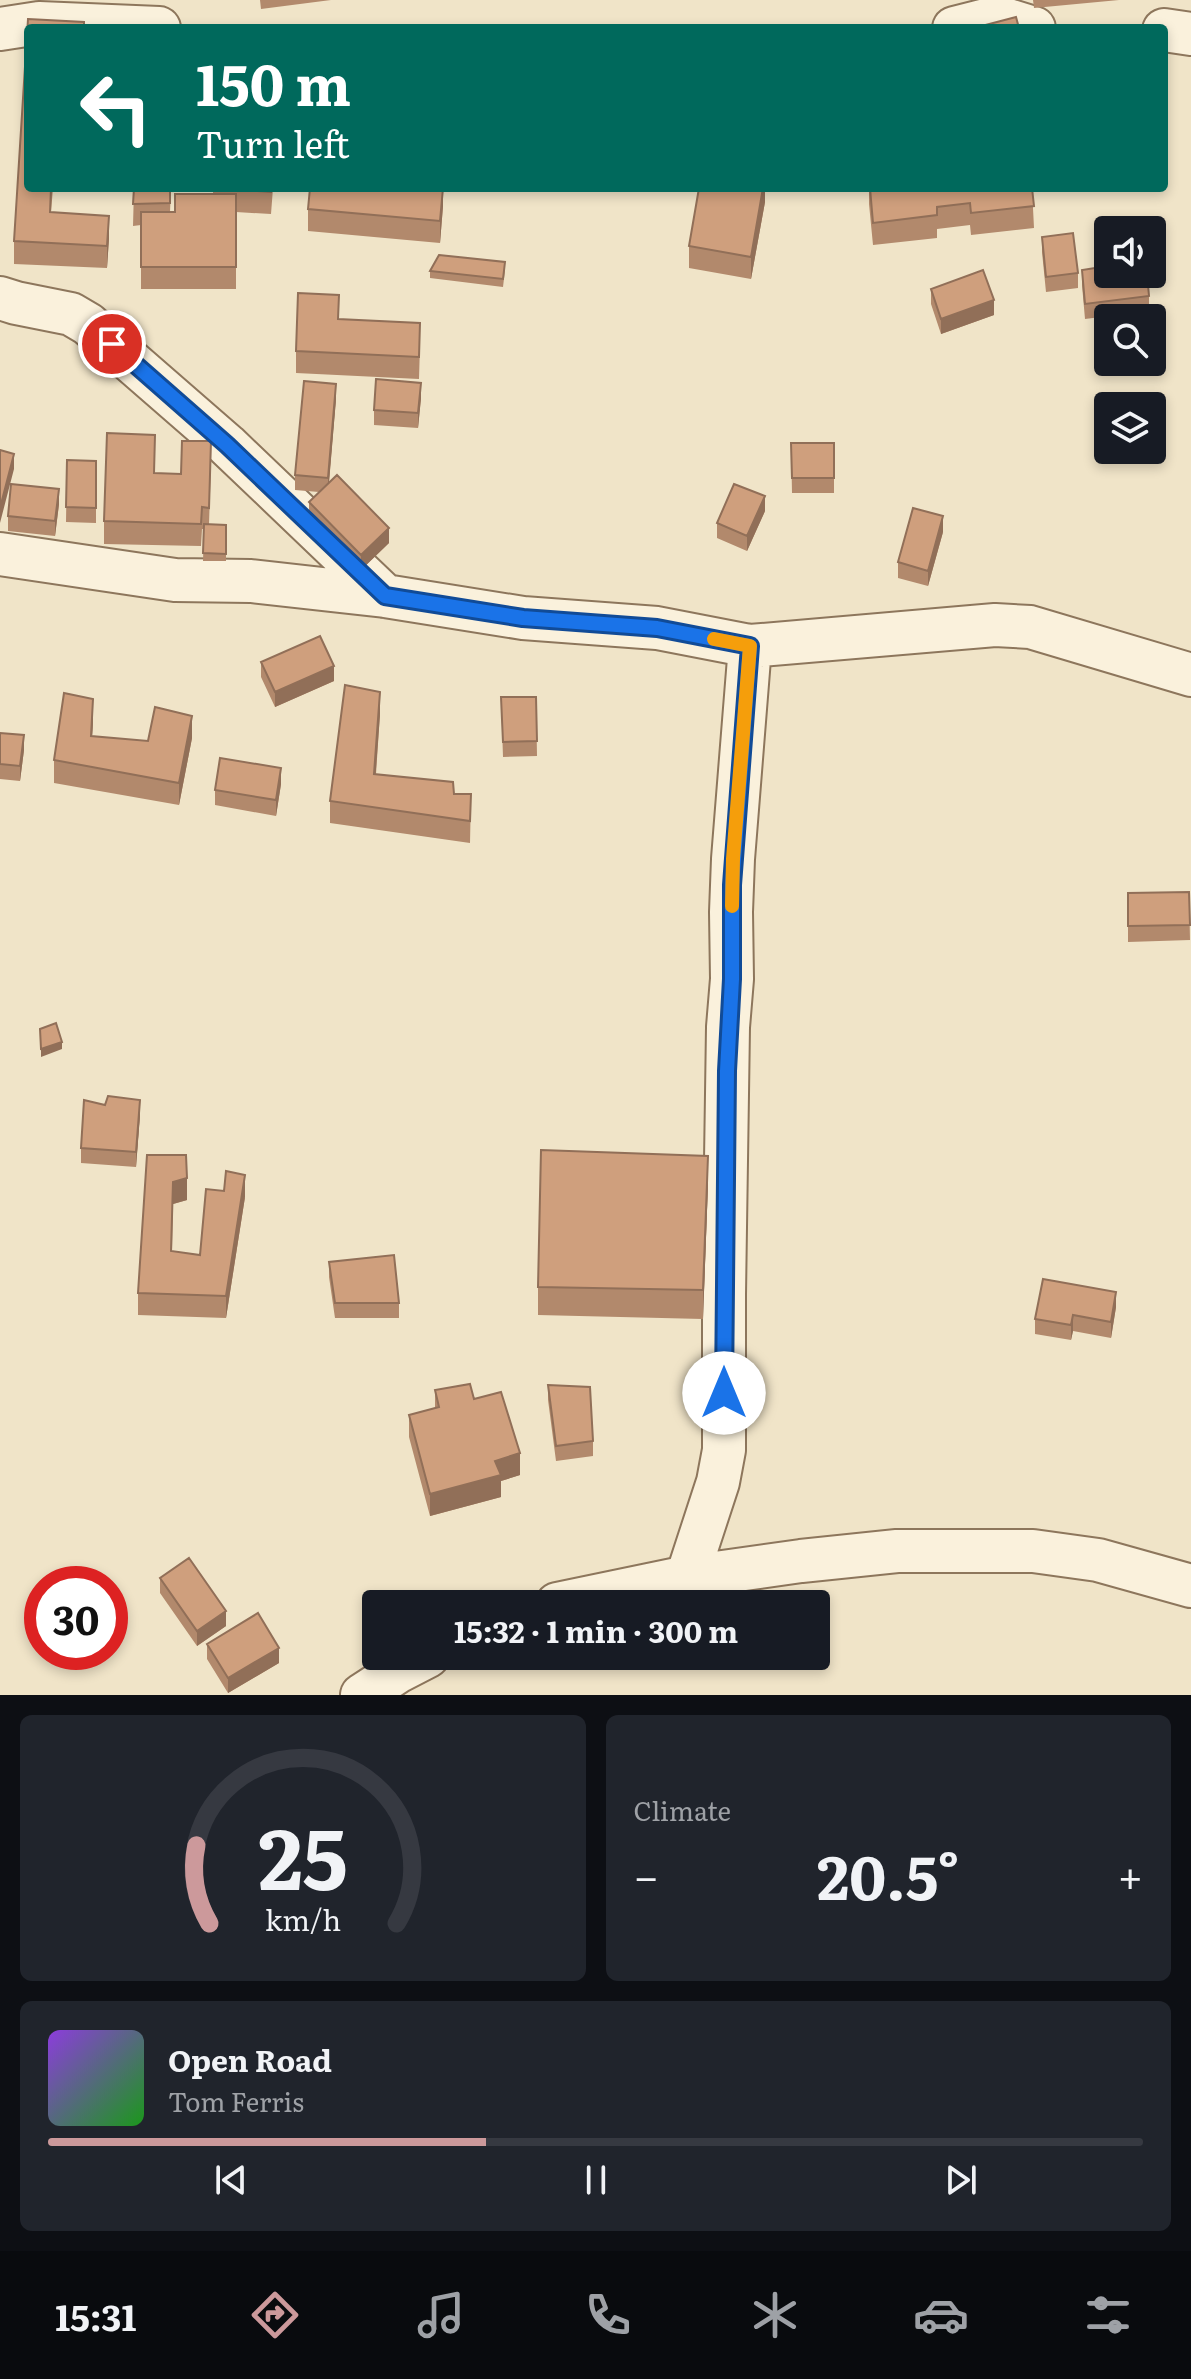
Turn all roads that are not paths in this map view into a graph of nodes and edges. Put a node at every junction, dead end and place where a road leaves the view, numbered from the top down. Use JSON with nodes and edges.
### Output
{"nodes":[{"id":1,"x":32,"y":24,"type":"edge"},
{"id":2,"x":63,"y":24,"type":"edge"},
{"id":3,"x":970,"y":24,"type":"edge"},
{"id":4,"x":1021,"y":24,"type":"edge"},
{"id":5,"x":24,"y":25,"type":"edge"},
{"id":6,"x":0,"y":29,"type":"edge"},
{"id":7,"x":1168,"y":31,"type":"edge"},
{"id":8,"x":1191,"y":34,"type":"edge"},
{"id":9,"x":0,"y":298,"type":"edge"},
{"id":10,"x":0,"y":554,"type":"edge"},
{"id":11,"x":385,"y":596,"type":"junction"},
{"id":12,"x":750,"y":646,"type":"junction"},
{"id":13,"x":1191,"y":675,"type":"edge"},
{"id":14,"x":687,"y":1577,"type":"junction"},
{"id":15,"x":1191,"y":1586,"type":"edge"},
{"id":16,"x":624,"y":1590,"type":"edge"},
{"id":17,"x":401,"y":1670,"type":"edge"},
{"id":18,"x":362,"y":1695,"type":"edge"}],
"edges":[{"from":1,"to":2,"type":"street"},
{"from":3,"to":4,"type":"street"},
{"from":5,"to":6,"type":"street"},
{"from":7,"to":8,"type":"street"},
{"from":9,"to":11,"type":"street"},
{"from":10,"to":11,"type":"street"},
{"from":11,"to":12,"type":"street"},
{"from":12,"to":13,"type":"street"},
{"from":12,"to":14,"type":"street"},
{"from":14,"to":15,"type":"street"},
{"from":14,"to":16,"type":"street"},
{"from":17,"to":18,"type":"street"}]}
